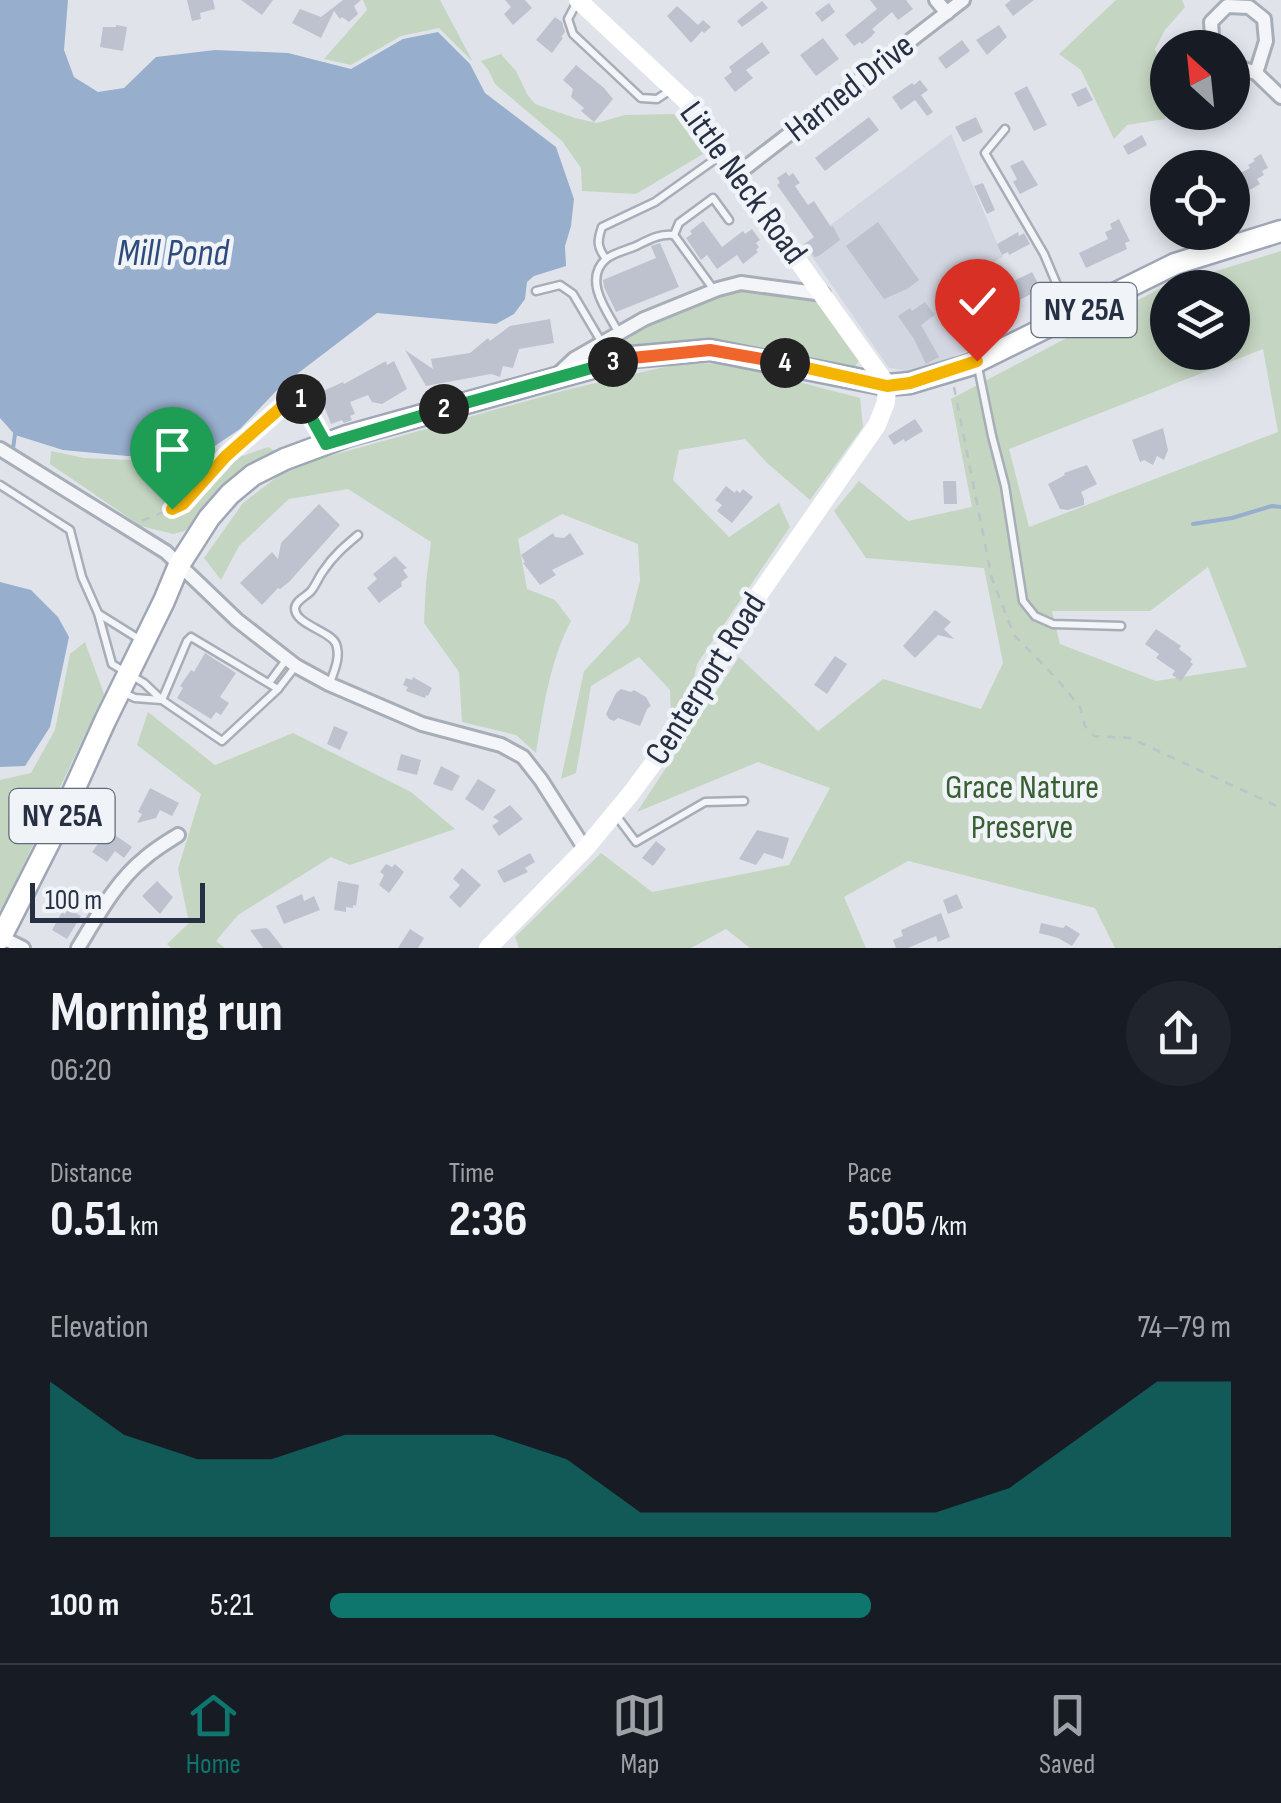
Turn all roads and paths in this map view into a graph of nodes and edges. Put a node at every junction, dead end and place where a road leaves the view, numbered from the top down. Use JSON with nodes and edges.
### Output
{"nodes":[{"id":1,"x":578,"y":0,"type":"edge"},
{"id":2,"x":936,"y":0,"type":"edge"},
{"id":3,"x":962,"y":0,"type":"edge"},
{"id":4,"x":947,"y":13,"type":"junction"},
{"id":5,"x":1212,"y":30,"type":"edge"},
{"id":6,"x":1250,"y":71,"type":"edge"},
{"id":7,"x":1256,"y":73,"type":"junction"},
{"id":8,"x":673,"y":88,"type":"junction"},
{"id":9,"x":1281,"y":97,"type":"edge"},
{"id":10,"x":1005,"y":129,"type":"dead end"},
{"id":11,"x":722,"y":154,"type":"junction"},
{"id":12,"x":736,"y":175,"type":"junction"},
{"id":13,"x":730,"y":220,"type":"dead end"},
{"id":14,"x":1281,"y":231,"type":"edge"},
{"id":15,"x":674,"y":235,"type":"junction"},
{"id":16,"x":606,"y":259,"type":"junction"},
{"id":17,"x":715,"y":290,"type":"junction"},
{"id":18,"x":536,"y":291,"type":"dead end"},
{"id":19,"x":824,"y":294,"type":"junction"},
{"id":20,"x":1071,"y":316,"type":"junction"},
{"id":21,"x":620,"y":334,"type":"junction"},
{"id":22,"x":602,"y":344,"type":"junction"},
{"id":23,"x":977,"y":361,"type":"junction"},
{"id":24,"x":556,"y":377,"type":"junction"},
{"id":25,"x":887,"y":386,"type":"junction"},
{"id":26,"x":326,"y":444,"type":"junction"},
{"id":27,"x":0,"y":448,"type":"edge"},
{"id":28,"x":238,"y":448,"type":"joint"},
{"id":29,"x":0,"y":484,"type":"edge"},
{"id":30,"x":127,"y":527,"type":"junction"},
{"id":31,"x":358,"y":536,"type":"dead end"},
{"id":32,"x":179,"y":564,"type":"junction"},
{"id":33,"x":98,"y":613,"type":"junction"},
{"id":34,"x":1122,"y":626,"type":"dead end"},
{"id":35,"x":144,"y":641,"type":"junction"},
{"id":36,"x":291,"y":662,"type":"junction"},
{"id":37,"x":124,"y":682,"type":"junction"},
{"id":38,"x":268,"y":682,"type":"junction"},
{"id":39,"x":330,"y":684,"type":"junction"},
{"id":40,"x":278,"y":689,"type":"junction"},
{"id":41,"x":162,"y":700,"type":"junction"},
{"id":42,"x":744,"y":801,"type":"dead end"},
{"id":43,"x":614,"y":813,"type":"junction"},
{"id":44,"x":178,"y":835,"type":"dead end"},
{"id":45,"x":586,"y":850,"type":"junction"},
{"id":46,"x":0,"y":938,"type":"edge"},
{"id":47,"x":23,"y":948,"type":"edge"},
{"id":48,"x":78,"y":948,"type":"edge"},
{"id":49,"x":488,"y":948,"type":"edge"}],
"edges":[{"from":1,"to":8,"type":"main road","name":"Little Neck Road"},
{"from":1,"to":8,"type":"lane"},
{"from":2,"to":4,"type":"street"},
{"from":3,"to":4,"type":"street","name":"Harned Drive"},
{"from":4,"to":12,"type":"street","name":"Harned Drive"},
{"from":5,"to":7,"type":"street"},
{"from":6,"to":7,"type":"street"},
{"from":7,"to":9,"type":"street"},
{"from":8,"to":11,"type":"main road","name":"Little Neck Road"},
{"from":10,"to":20,"type":"lane"},
{"from":11,"to":12,"type":"main road","name":"Little Neck Road"},
{"from":11,"to":16,"type":"lane"},
{"from":12,"to":19,"type":"main road","name":"Little Neck Road"},
{"from":13,"to":15,"type":"lane"},
{"from":14,"to":20,"type":"main road","number":"NY 25A"},
{"from":15,"to":16,"type":"lane"},
{"from":15,"to":17,"type":"lane"},
{"from":16,"to":21,"type":"lane"},
{"from":17,"to":19,"type":"street"},
{"from":17,"to":21,"type":"street"},
{"from":18,"to":22,"type":"lane"},
{"from":19,"to":25,"type":"main road","name":"Little Neck Road"},
{"from":20,"to":23,"type":"main road","number":"NY 25A"},
{"from":21,"to":22,"type":"street"},
{"from":22,"to":24,"type":"street"},
{"from":23,"to":25,"type":"main road","number":"NY 25A"},
{"from":23,"to":34,"type":"lane"},
{"from":24,"to":25,"type":"main road","number":"NY 25A"},
{"from":24,"to":26,"type":"main road","number":"NY 25A"},
{"from":25,"to":43,"type":"main road","name":"Centerport Road"},
{"from":26,"to":28,"type":"lane"},
{"from":26,"to":32,"type":"main road","number":"NY 25A"},
{"from":27,"to":30,"type":"street"},
{"from":28,"to":30,"type":"path"},
{"from":29,"to":33,"type":"lane"},
{"from":30,"to":32,"type":"street"},
{"from":31,"to":39,"type":"lane"},
{"from":32,"to":35,"type":"main road","number":"NY 25A"},
{"from":32,"to":36,"type":"street"},
{"from":33,"to":35,"type":"lane"},
{"from":33,"to":37,"type":"lane"},
{"from":35,"to":37,"type":"main road","number":"NY 25A"},
{"from":36,"to":38,"type":"lane"},
{"from":36,"to":39,"type":"street"},
{"from":36,"to":40,"type":"lane"},
{"from":37,"to":41,"type":"lane"},
{"from":37,"to":41,"type":"lane"},
{"from":37,"to":46,"type":"main road","number":"NY 25A"},
{"from":38,"to":40,"type":"lane"},
{"from":38,"to":41,"type":"lane"},
{"from":39,"to":45,"type":"street"},
{"from":40,"to":41,"type":"lane"},
{"from":42,"to":43,"type":"lane"},
{"from":43,"to":45,"type":"main road","name":"Centerport Road"},
{"from":44,"to":48,"type":"street"},
{"from":45,"to":49,"type":"main road","name":"Centerport Road"},
{"from":46,"to":47,"type":"street"}]}
